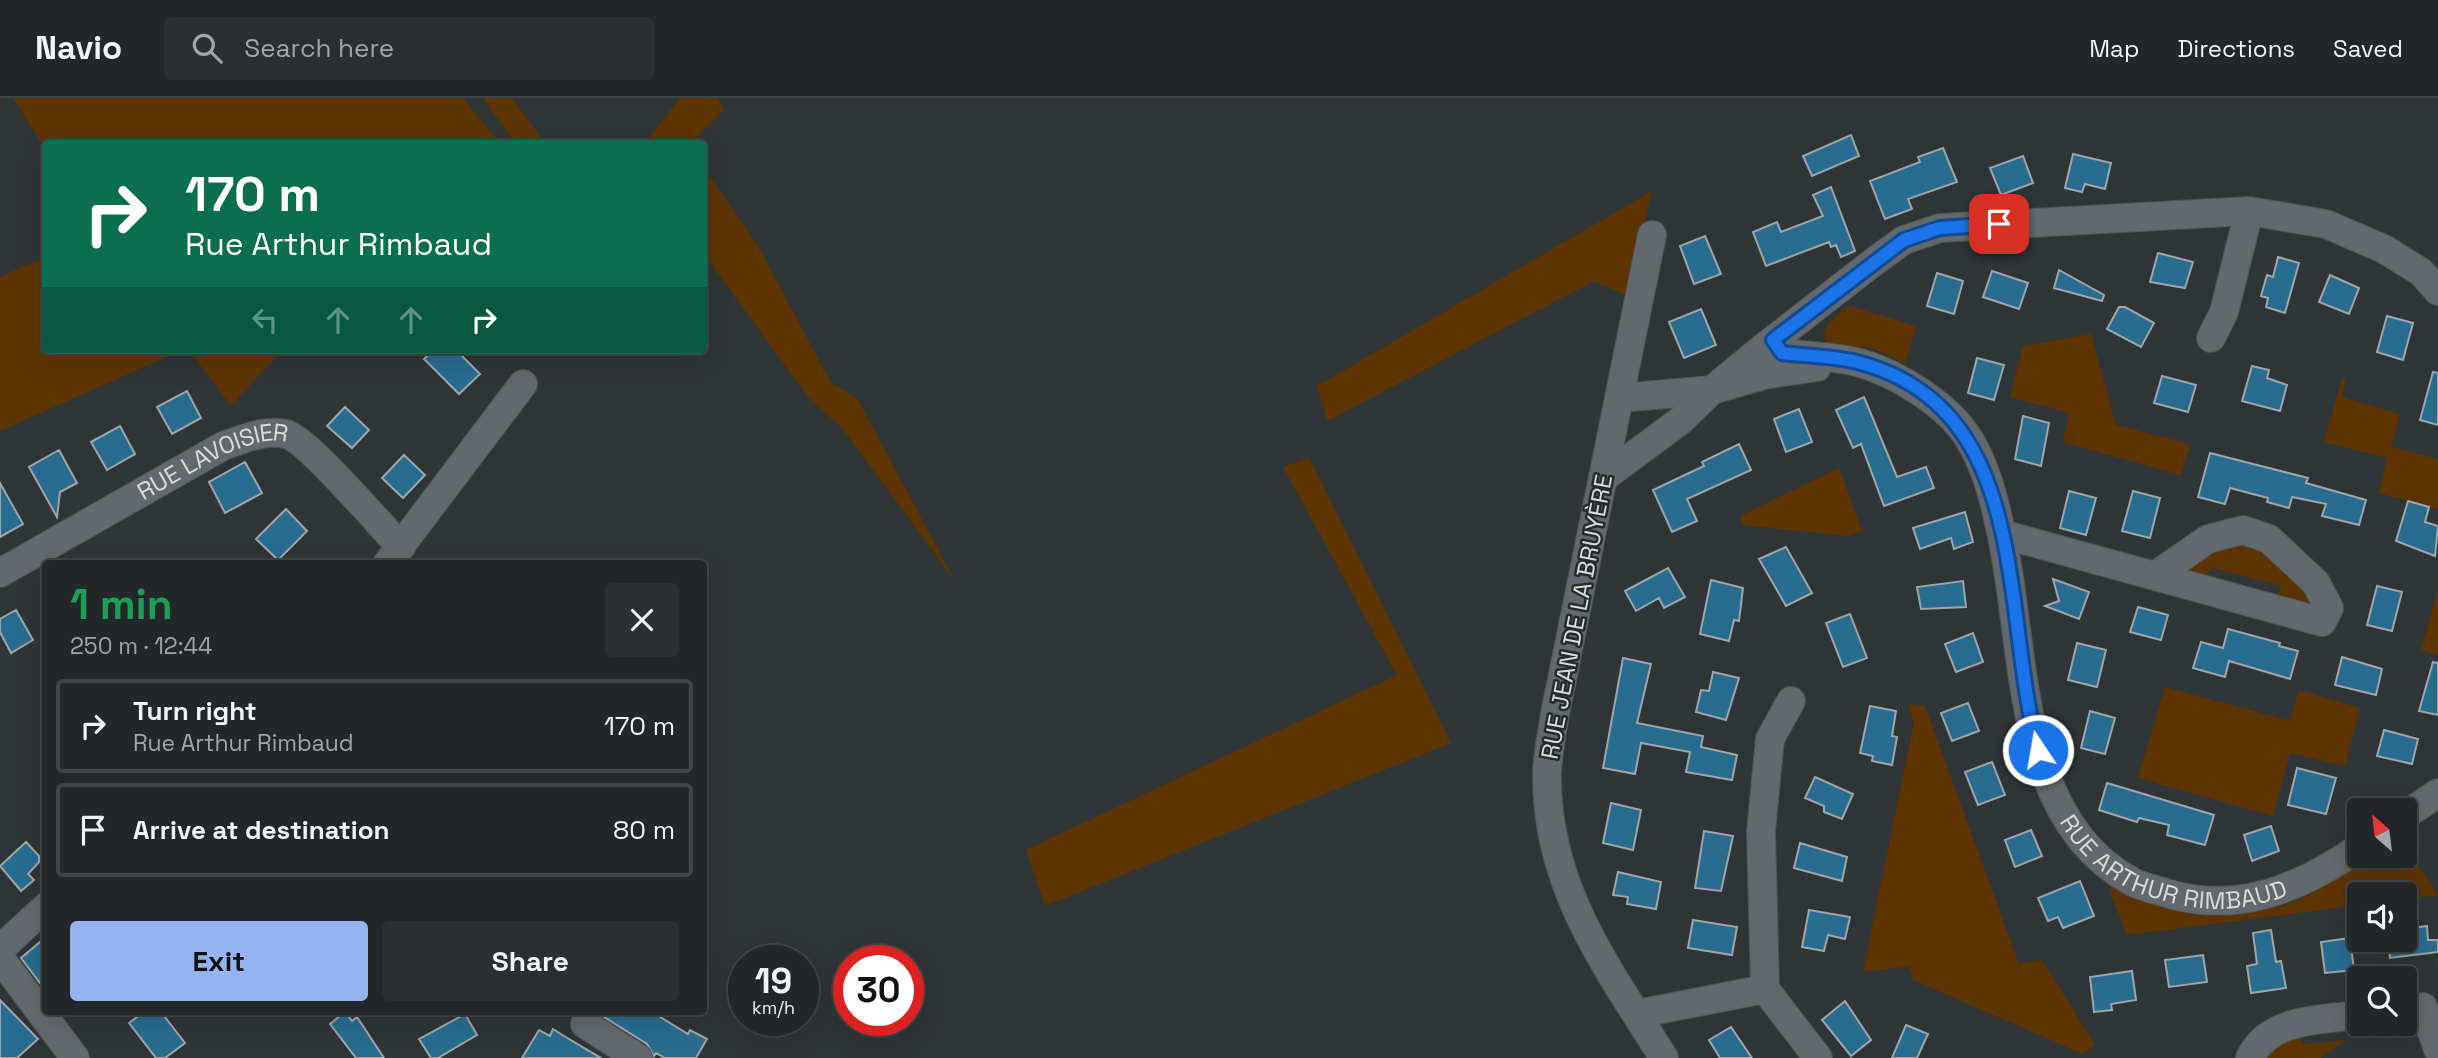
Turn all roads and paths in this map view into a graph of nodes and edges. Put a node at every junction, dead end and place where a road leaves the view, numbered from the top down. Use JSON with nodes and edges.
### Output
{"nodes":[{"id":1,"x":2249,"y":211,"type":"junction"},
{"id":2,"x":1652,"y":235,"type":"dead end"},
{"id":3,"x":2438,"y":291,"type":"edge"},
{"id":4,"x":2211,"y":338,"type":"dead end"},
{"id":5,"x":1779,"y":355,"type":"junction"},
{"id":6,"x":523,"y":384,"type":"dead end"},
{"id":7,"x":1712,"y":390,"type":"junction"},
{"id":8,"x":1620,"y":398,"type":"junction"},
{"id":9,"x":1603,"y":478,"type":"junction"},
{"id":10,"x":2002,"y":534,"type":"junction"},
{"id":11,"x":394,"y":555,"type":"edge"},
{"id":12,"x":0,"y":573,"type":"edge"},
{"id":13,"x":2156,"y":575,"type":"junction"},
{"id":14,"x":1791,"y":701,"type":"dead end"},
{"id":15,"x":2438,"y":793,"type":"edge"},
{"id":16,"x":2417,"y":807,"type":"edge"},
{"id":17,"x":2347,"y":855,"type":"edge"},
{"id":18,"x":42,"y":911,"type":"edge"},
{"id":19,"x":0,"y":949,"type":"edge"},
{"id":20,"x":0,"y":958,"type":"edge"},
{"id":21,"x":1765,"y":989,"type":"junction"},
{"id":22,"x":2422,"y":1007,"type":"edge"},
{"id":23,"x":42,"y":1014,"type":"edge"},
{"id":24,"x":1637,"y":1014,"type":"junction"},
{"id":25,"x":43,"y":1015,"type":"edge"},
{"id":26,"x":2347,"y":1017,"type":"edge"},
{"id":27,"x":584,"y":1024,"type":"dead end"},
{"id":28,"x":2438,"y":1049,"type":"edge"},
{"id":29,"x":75,"y":1058,"type":"edge"},
{"id":30,"x":638,"y":1058,"type":"edge"},
{"id":31,"x":1664,"y":1058,"type":"edge"},
{"id":32,"x":1818,"y":1058,"type":"edge"},
{"id":33,"x":2250,"y":1058,"type":"edge"}],
"edges":[{"from":1,"to":3,"type":"street"},
{"from":1,"to":4,"type":"street"},
{"from":1,"to":5,"type":"street"},
{"from":2,"to":8,"type":"street","name":"RUE JEAN DE LA BRUYÈRE"},
{"from":5,"to":7,"type":"street"},
{"from":5,"to":10,"type":"street","name":"RUE ARTHUR RIMBAUD"},
{"from":6,"to":11,"type":"street"},
{"from":7,"to":8,"type":"street"},
{"from":7,"to":9,"type":"street"},
{"from":8,"to":9,"type":"street","name":"RUE JEAN DE LA BRUYÈRE"},
{"from":9,"to":24,"type":"street","name":"RUE JEAN DE LA BRUYÈRE"},
{"from":10,"to":13,"type":"street"},
{"from":10,"to":17,"type":"street","name":"RUE ARTHUR RIMBAUD"},
{"from":11,"to":12,"type":"street","name":"RUE LAVOISIER"},
{"from":13,"to":13,"type":"street"},
{"from":14,"to":21,"type":"street"},
{"from":15,"to":16,"type":"street"},
{"from":18,"to":19,"type":"street"},
{"from":20,"to":23,"type":"street"},
{"from":21,"to":24,"type":"street"},
{"from":21,"to":32,"type":"street"},
{"from":22,"to":28,"type":"street"},
{"from":24,"to":31,"type":"street","name":"RUE JEAN DE LA BRUYÈRE"},
{"from":25,"to":29,"type":"street"},
{"from":26,"to":33,"type":"street"},
{"from":27,"to":30,"type":"street"}]}
